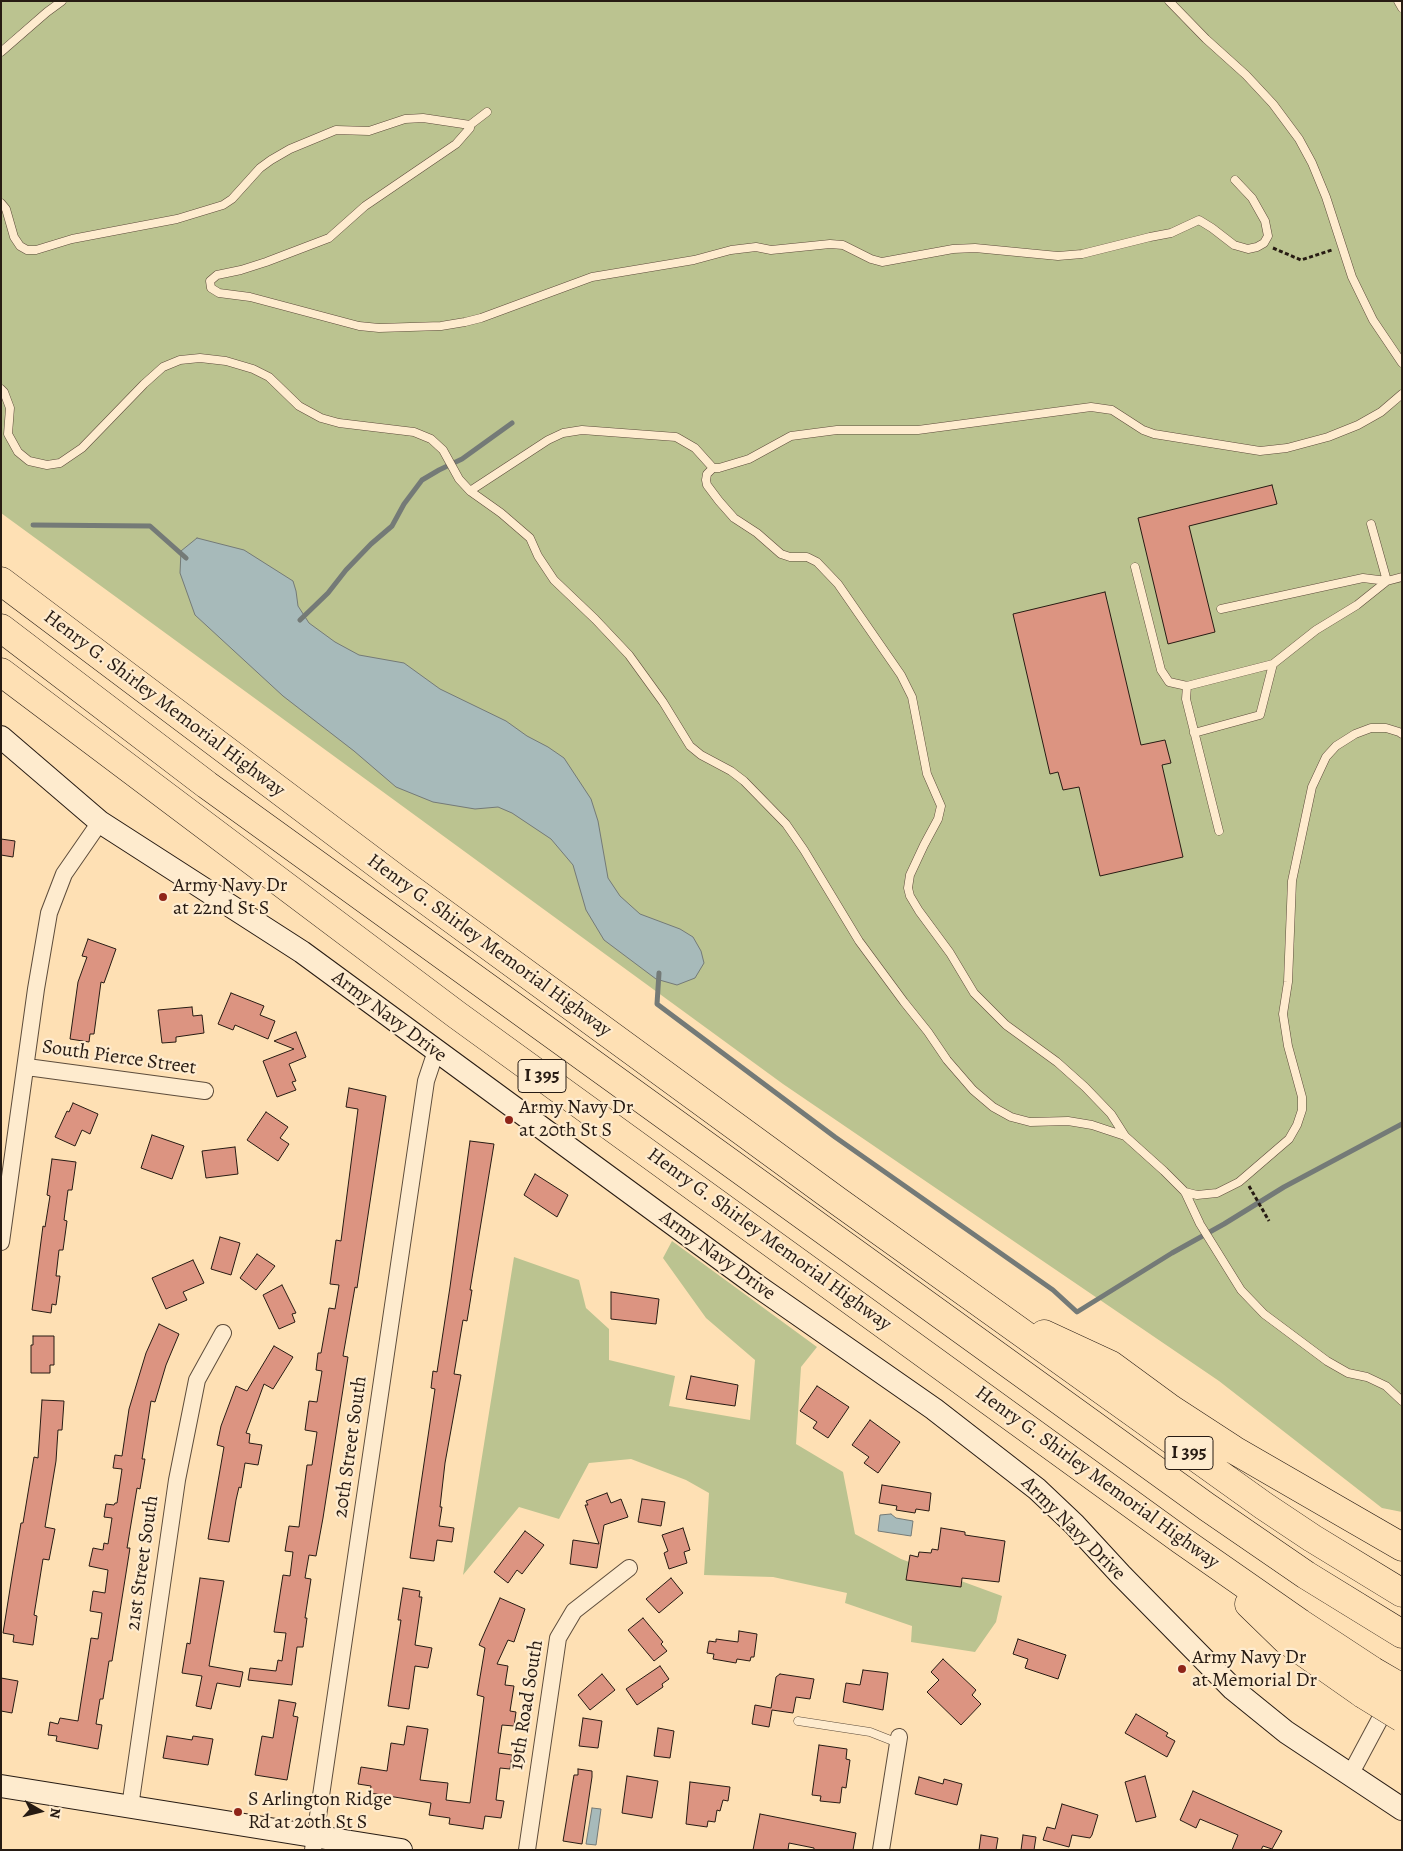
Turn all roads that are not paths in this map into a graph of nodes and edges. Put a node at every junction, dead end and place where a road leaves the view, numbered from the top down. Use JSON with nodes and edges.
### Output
{"nodes":[{"id":1,"x":62,"y":1,"type":"edge"},
{"id":2,"x":1169,"y":1,"type":"edge"},
{"id":3,"x":1398,"y":1,"type":"edge"},
{"id":4,"x":1402,"y":8,"type":"edge"},
{"id":5,"x":1,"y":52,"type":"edge"},
{"id":6,"x":487,"y":112,"type":"dead end"},
{"id":7,"x":470,"y":125,"type":"junction"},
{"id":8,"x":1235,"y":180,"type":"dead end"},
{"id":9,"x":1,"y":203,"type":"edge"},
{"id":10,"x":1402,"y":363,"type":"edge"},
{"id":11,"x":1,"y":389,"type":"edge"},
{"id":12,"x":1402,"y":394,"type":"edge"},
{"id":13,"x":713,"y":468,"type":"junction"},
{"id":14,"x":470,"y":492,"type":"junction"},
{"id":15,"x":1372,"y":524,"type":"dead end"},
{"id":16,"x":1134,"y":567,"type":"dead end"},
{"id":17,"x":1402,"y":577,"type":"edge"},
{"id":18,"x":1,"y":580,"type":"edge"},
{"id":19,"x":1386,"y":581,"type":"junction"},
{"id":20,"x":1221,"y":609,"type":"dead end"},
{"id":21,"x":1,"y":628,"type":"edge"},
{"id":22,"x":1273,"y":664,"type":"junction"},
{"id":23,"x":1,"y":672,"type":"edge"},
{"id":24,"x":1187,"y":686,"type":"junction"},
{"id":25,"x":1194,"y":733,"type":"junction"},
{"id":26,"x":1402,"y":734,"type":"edge"},
{"id":27,"x":1,"y":738,"type":"edge"},
{"id":28,"x":100,"y":822,"type":"junction"},
{"id":29,"x":1219,"y":831,"type":"dead end"},
{"id":30,"x":436,"y":1052,"type":"junction"},
{"id":31,"x":26,"y":1067,"type":"junction"},
{"id":32,"x":205,"y":1090,"type":"dead end"},
{"id":33,"x":1125,"y":1136,"type":"junction"},
{"id":34,"x":1184,"y":1192,"type":"junction"},
{"id":35,"x":1,"y":1242,"type":"edge"},
{"id":36,"x":982,"y":1304,"type":"junction"},
{"id":37,"x":223,"y":1333,"type":"dead end"},
{"id":38,"x":1402,"y":1401,"type":"edge"},
{"id":39,"x":1402,"y":1547,"type":"edge"},
{"id":40,"x":629,"y":1568,"type":"dead end"},
{"id":41,"x":1402,"y":1593,"type":"edge"},
{"id":42,"x":1399,"y":1633,"type":"edge"},
{"id":43,"x":1402,"y":1677,"type":"edge"},
{"id":44,"x":1368,"y":1682,"type":"junction"},
{"id":45,"x":1402,"y":1688,"type":"edge"},
{"id":46,"x":1402,"y":1718,"type":"edge"},
{"id":47,"x":798,"y":1721,"type":"dead end"},
{"id":48,"x":899,"y":1740,"type":"joint"},
{"id":49,"x":1350,"y":1775,"type":"junction"},
{"id":50,"x":1,"y":1786,"type":"edge"},
{"id":51,"x":130,"y":1807,"type":"junction"},
{"id":52,"x":1402,"y":1809,"type":"edge"},
{"id":53,"x":314,"y":1842,"type":"edge"},
{"id":54,"x":401,"y":1850,"type":"edge"},
{"id":55,"x":527,"y":1850,"type":"edge"},
{"id":56,"x":881,"y":1850,"type":"edge"}],
"edges":[{"from":1,"to":5,"type":"lane"},
{"from":2,"to":10,"type":"lane"},
{"from":3,"to":4,"type":"lane"},
{"from":6,"to":7,"type":"lane"},
{"from":7,"to":8,"type":"lane"},
{"from":7,"to":9,"type":"lane"},
{"from":11,"to":14,"type":"lane"},
{"from":12,"to":13,"type":"lane"},
{"from":13,"to":14,"type":"lane"},
{"from":13,"to":33,"type":"lane"},
{"from":14,"to":33,"type":"lane"},
{"from":15,"to":19,"type":"lane"},
{"from":16,"to":24,"type":"lane"},
{"from":17,"to":19,"type":"lane"},
{"from":18,"to":36,"type":"highway","name":"Henry G. Shirley Memorial Highway","number":"I 395"},
{"from":19,"to":20,"type":"lane"},
{"from":19,"to":22,"type":"lane"},
{"from":21,"to":42,"type":"highway"},
{"from":22,"to":24,"type":"lane"},
{"from":22,"to":25,"type":"lane"},
{"from":23,"to":44,"type":"highway","name":"Henry G. Shirley Memorial Highway","number":"I 395"},
{"from":24,"to":25,"type":"lane"},
{"from":25,"to":29,"type":"lane"},
{"from":26,"to":34,"type":"lane"},
{"from":27,"to":28,"type":"street","name":"Army Navy Drive"},
{"from":28,"to":30,"type":"street","name":"Army Navy Drive"},
{"from":28,"to":31,"type":"street"},
{"from":30,"to":49,"type":"street","name":"Army Navy Drive"},
{"from":30,"to":53,"type":"street","name":"20th Street South"},
{"from":31,"to":32,"type":"street","name":"South Pierce Street"},
{"from":31,"to":35,"type":"street"},
{"from":33,"to":34,"type":"lane"},
{"from":34,"to":38,"type":"lane"},
{"from":36,"to":39,"type":"highway"},
{"from":36,"to":41,"type":"highway","name":"Henry G. Shirley Memorial Highway","number":"I 395"},
{"from":37,"to":51,"type":"street","name":"21st Street South"},
{"from":40,"to":55,"type":"street","name":"19th Road South"},
{"from":43,"to":49,"type":"street"},
{"from":44,"to":45,"type":"highway","name":"Henry G. Shirley Memorial Highway","number":"I 395","bridge":true},
{"from":44,"to":46,"type":"highway","bridge":true},
{"from":47,"to":48,"type":"lane"},
{"from":48,"to":56,"type":"street"},
{"from":49,"to":52,"type":"street","name":"Army Navy Drive"},
{"from":50,"to":51,"type":"street"},
{"from":51,"to":53,"type":"street"},
{"from":53,"to":54,"type":"street"}]}
